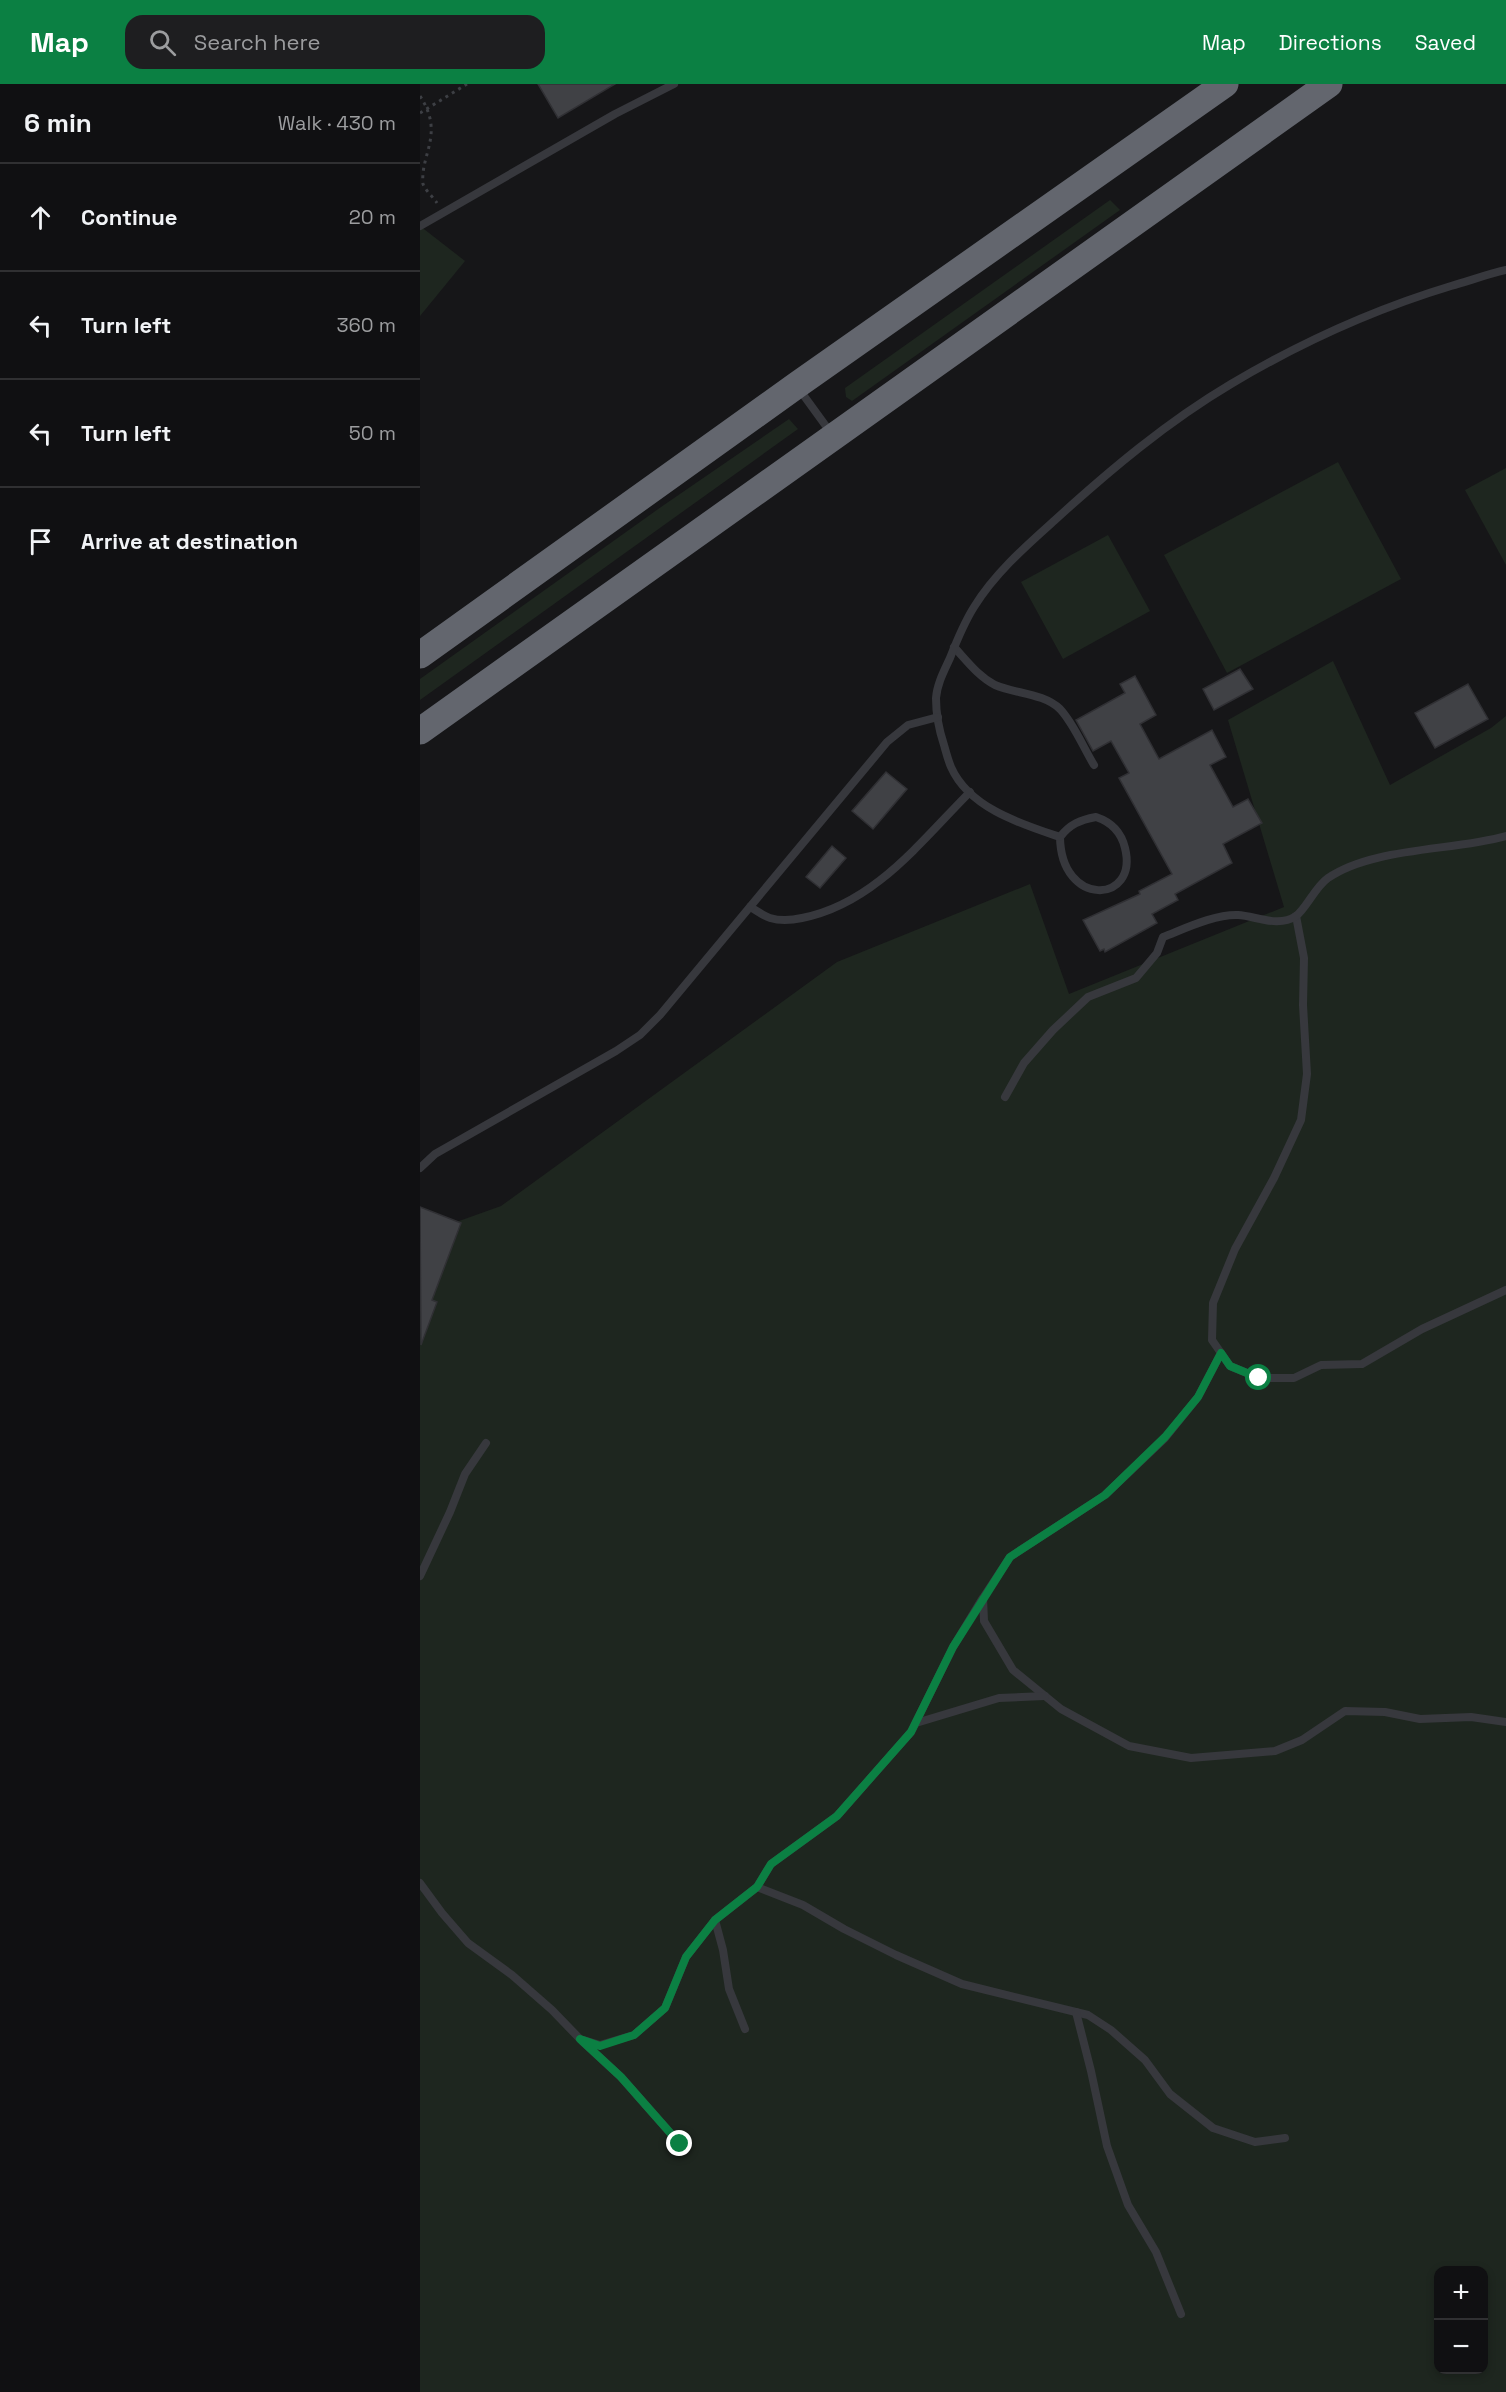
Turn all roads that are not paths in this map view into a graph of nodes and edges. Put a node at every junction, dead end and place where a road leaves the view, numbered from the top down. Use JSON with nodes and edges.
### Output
{"nodes":[{"id":1,"x":674,"y":84,"type":"edge"},
{"id":2,"x":1225,"y":84,"type":"edge"},
{"id":3,"x":1329,"y":84,"type":"edge"},
{"id":4,"x":420,"y":226,"type":"edge"},
{"id":5,"x":1506,"y":270,"type":"edge"},
{"id":6,"x":797,"y":385,"type":"junction"},
{"id":7,"x":834,"y":436,"type":"junction"},
{"id":8,"x":954,"y":647,"type":"junction"},
{"id":9,"x":420,"y":655,"type":"edge"},
{"id":10,"x":938,"y":717,"type":"junction"},
{"id":11,"x":420,"y":730,"type":"edge"},
{"id":12,"x":1094,"y":765,"type":"dead end"},
{"id":13,"x":970,"y":792,"type":"junction"},
{"id":14,"x":1506,"y":836,"type":"edge"},
{"id":15,"x":1060,"y":837,"type":"junction"},
{"id":16,"x":750,"y":907,"type":"junction"},
{"id":17,"x":1296,"y":916,"type":"junction"},
{"id":18,"x":1005,"y":1097,"type":"dead end"},
{"id":19,"x":420,"y":1168,"type":"edge"},
{"id":20,"x":1506,"y":1290,"type":"edge"},
{"id":21,"x":1221,"y":1353,"type":"junction"},
{"id":22,"x":486,"y":1443,"type":"dead end"},
{"id":23,"x":420,"y":1576,"type":"edge"},
{"id":24,"x":983,"y":1598,"type":"junction"},
{"id":25,"x":1045,"y":1696,"type":"junction"},
{"id":26,"x":1506,"y":1722,"type":"edge"},
{"id":27,"x":916,"y":1723,"type":"junction"},
{"id":28,"x":420,"y":1883,"type":"edge"},
{"id":29,"x":757,"y":1887,"type":"junction"},
{"id":30,"x":715,"y":1920,"type":"junction"},
{"id":31,"x":1076,"y":2012,"type":"junction"},
{"id":32,"x":745,"y":2029,"type":"dead end"},
{"id":33,"x":580,"y":2039,"type":"junction"},
{"id":34,"x":1285,"y":2138,"type":"dead end"},
{"id":35,"x":680,"y":2144,"type":"dead end"},
{"id":36,"x":1181,"y":2314,"type":"dead end"}],
"edges":[{"from":1,"to":4,"type":"lane"},
{"from":2,"to":6,"type":"highway"},
{"from":3,"to":7,"type":"highway"},
{"from":5,"to":8,"type":"lane"},
{"from":6,"to":7,"type":"lane"},
{"from":6,"to":9,"type":"highway"},
{"from":7,"to":11,"type":"highway"},
{"from":8,"to":10,"type":"lane"},
{"from":8,"to":12,"type":"lane"},
{"from":10,"to":13,"type":"lane"},
{"from":10,"to":16,"type":"lane"},
{"from":13,"to":15,"type":"lane"},
{"from":13,"to":16,"type":"lane"},
{"from":14,"to":17,"type":"lane"},
{"from":15,"to":15,"type":"lane"},
{"from":16,"to":19,"type":"lane"},
{"from":17,"to":18,"type":"lane"},
{"from":17,"to":21,"type":"lane"},
{"from":20,"to":21,"type":"lane"},
{"from":21,"to":24,"type":"lane"},
{"from":22,"to":23,"type":"lane"},
{"from":24,"to":25,"type":"lane"},
{"from":24,"to":27,"type":"lane"},
{"from":25,"to":26,"type":"lane"},
{"from":25,"to":27,"type":"lane"},
{"from":27,"to":29,"type":"lane"},
{"from":28,"to":33,"type":"lane"},
{"from":29,"to":30,"type":"lane"},
{"from":29,"to":31,"type":"lane"},
{"from":30,"to":32,"type":"lane"},
{"from":30,"to":33,"type":"lane"},
{"from":31,"to":34,"type":"lane"},
{"from":31,"to":36,"type":"lane"},
{"from":33,"to":35,"type":"lane"}]}
